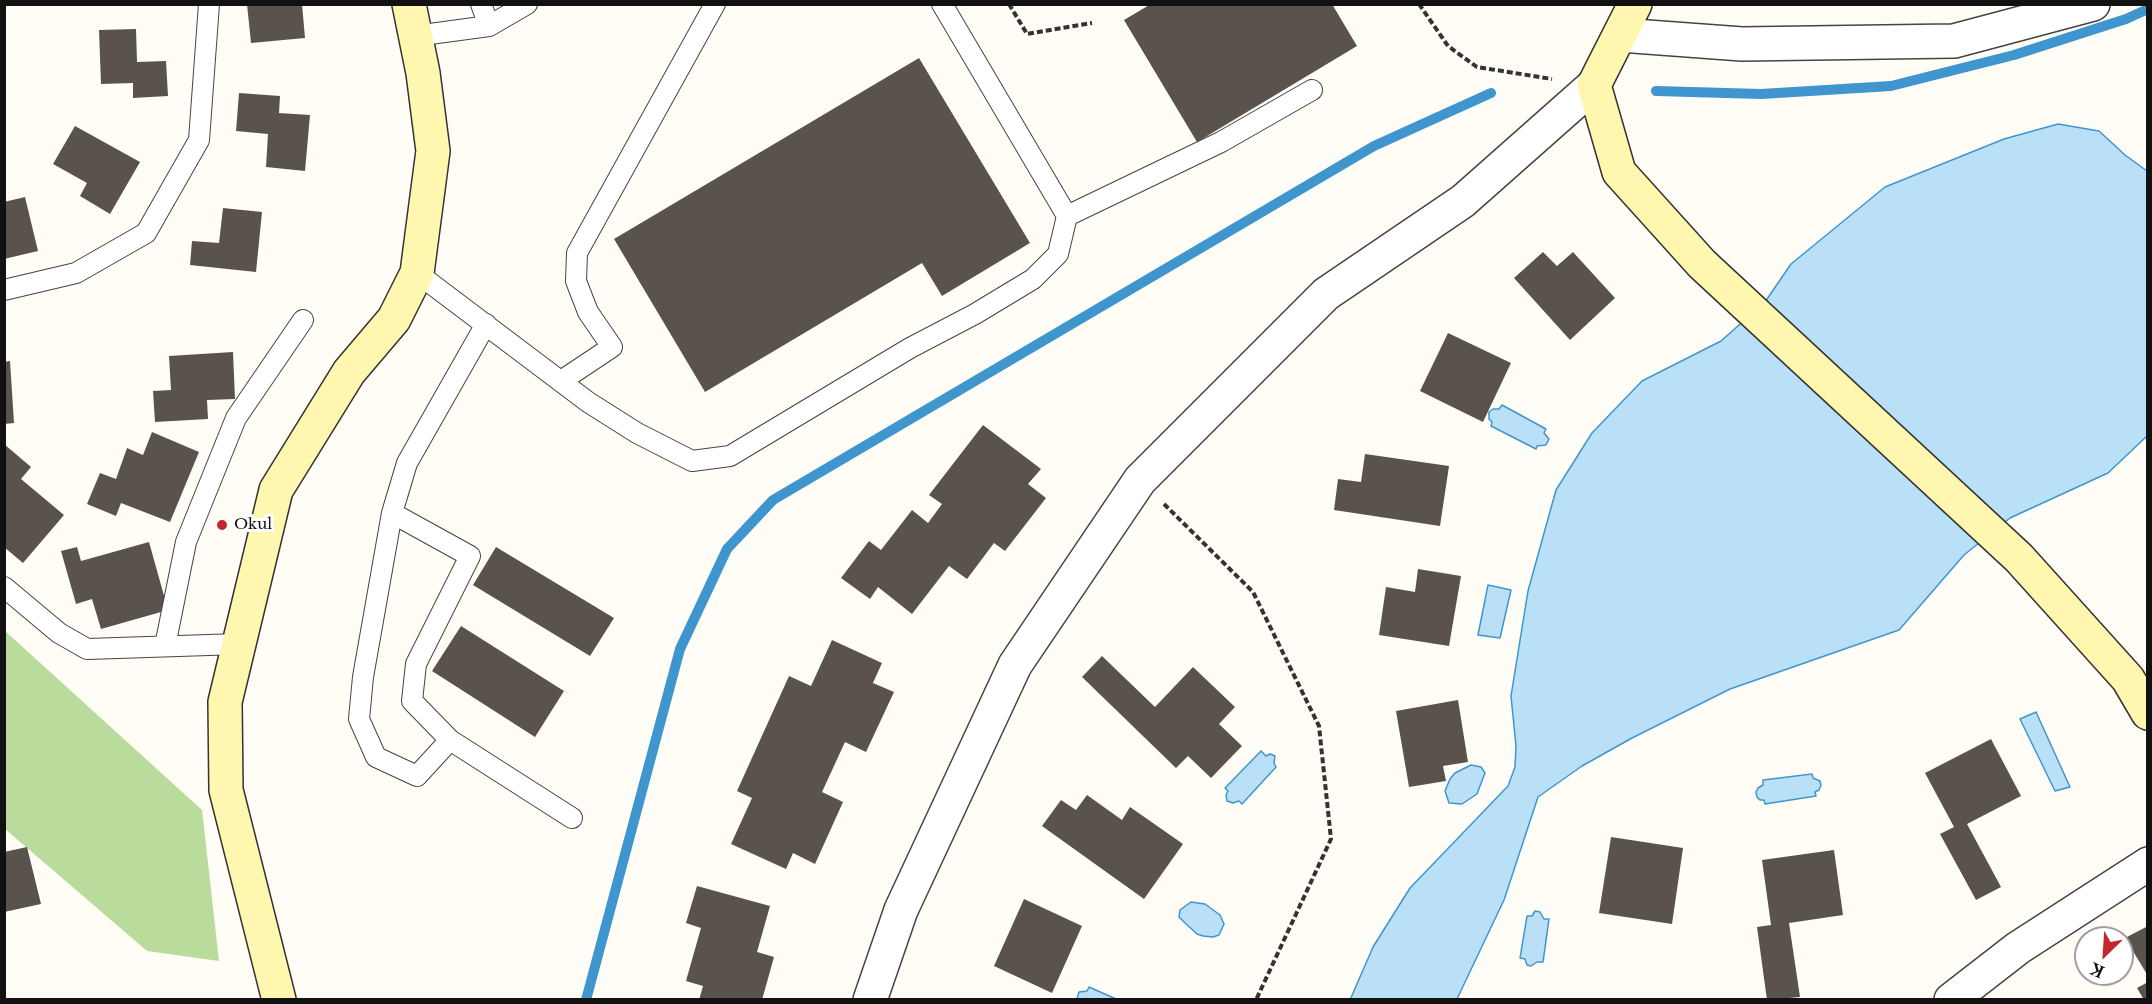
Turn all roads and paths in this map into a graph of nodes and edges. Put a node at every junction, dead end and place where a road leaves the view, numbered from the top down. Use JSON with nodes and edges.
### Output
{"nodes":[{"id":1,"x":210,"y":4,"type":"edge"},
{"id":2,"x":409,"y":4,"type":"edge"},
{"id":3,"x":482,"y":4,"type":"edge"},
{"id":4,"x":527,"y":4,"type":"edge"},
{"id":5,"x":715,"y":4,"type":"edge"},
{"id":6,"x":942,"y":4,"type":"edge"},
{"id":7,"x":1009,"y":4,"type":"edge"},
{"id":8,"x":1419,"y":4,"type":"edge"},
{"id":9,"x":1635,"y":4,"type":"edge"},
{"id":10,"x":2092,"y":4,"type":"edge"},
{"id":11,"x":1092,"y":23,"type":"dead end"},
{"id":12,"x":489,"y":26,"type":"junction"},
{"id":13,"x":1620,"y":35,"type":"junction"},
{"id":14,"x":416,"y":36,"type":"junction"},
{"id":15,"x":1594,"y":85,"type":"junction"},
{"id":16,"x":1312,"y":90,"type":"dead end"},
{"id":17,"x":1067,"y":216,"type":"junction"},
{"id":18,"x":417,"y":273,"type":"junction"},
{"id":19,"x":4,"y":290,"type":"edge"},
{"id":20,"x":303,"y":320,"type":"dead end"},
{"id":21,"x":486,"y":324,"type":"junction"},
{"id":22,"x":561,"y":381,"type":"junction"},
{"id":23,"x":1140,"y":480,"type":"junction"},
{"id":24,"x":393,"y":513,"type":"junction"},
{"id":25,"x":4,"y":587,"type":"edge"},
{"id":26,"x":239,"y":644,"type":"junction"},
{"id":27,"x":165,"y":646,"type":"junction"},
{"id":28,"x":2148,"y":713,"type":"edge"},
{"id":29,"x":450,"y":740,"type":"junction"},
{"id":30,"x":572,"y":818,"type":"dead end"},
{"id":31,"x":2148,"y":864,"type":"edge"},
{"id":32,"x":279,"y":999,"type":"edge"},
{"id":33,"x":870,"y":999,"type":"edge"},
{"id":34,"x":1256,"y":999,"type":"edge"},
{"id":35,"x":1951,"y":999,"type":"edge"}],
"edges":[{"from":1,"to":19,"type":"lane"},
{"from":2,"to":14,"type":"street"},
{"from":3,"to":12,"type":"lane"},
{"from":4,"to":12,"type":"lane"},
{"from":5,"to":22,"type":"lane"},
{"from":6,"to":17,"type":"lane"},
{"from":7,"to":11,"type":"path"},
{"from":8,"to":15,"type":"path"},
{"from":9,"to":13,"type":"street"},
{"from":10,"to":13,"type":"street"},
{"from":12,"to":14,"type":"lane"},
{"from":13,"to":15,"type":"street"},
{"from":14,"to":18,"type":"street"},
{"from":15,"to":23,"type":"street"},
{"from":15,"to":28,"type":"street"},
{"from":16,"to":17,"type":"lane"},
{"from":17,"to":22,"type":"lane"},
{"from":18,"to":21,"type":"lane"},
{"from":18,"to":26,"type":"street"},
{"from":20,"to":27,"type":"lane"},
{"from":21,"to":22,"type":"lane"},
{"from":21,"to":24,"type":"lane"},
{"from":23,"to":33,"type":"street"},
{"from":23,"to":34,"type":"path"},
{"from":24,"to":29,"type":"lane"},
{"from":24,"to":29,"type":"lane"},
{"from":25,"to":27,"type":"lane"},
{"from":26,"to":27,"type":"lane"},
{"from":26,"to":32,"type":"street"},
{"from":29,"to":30,"type":"lane"},
{"from":31,"to":35,"type":"street"}]}
